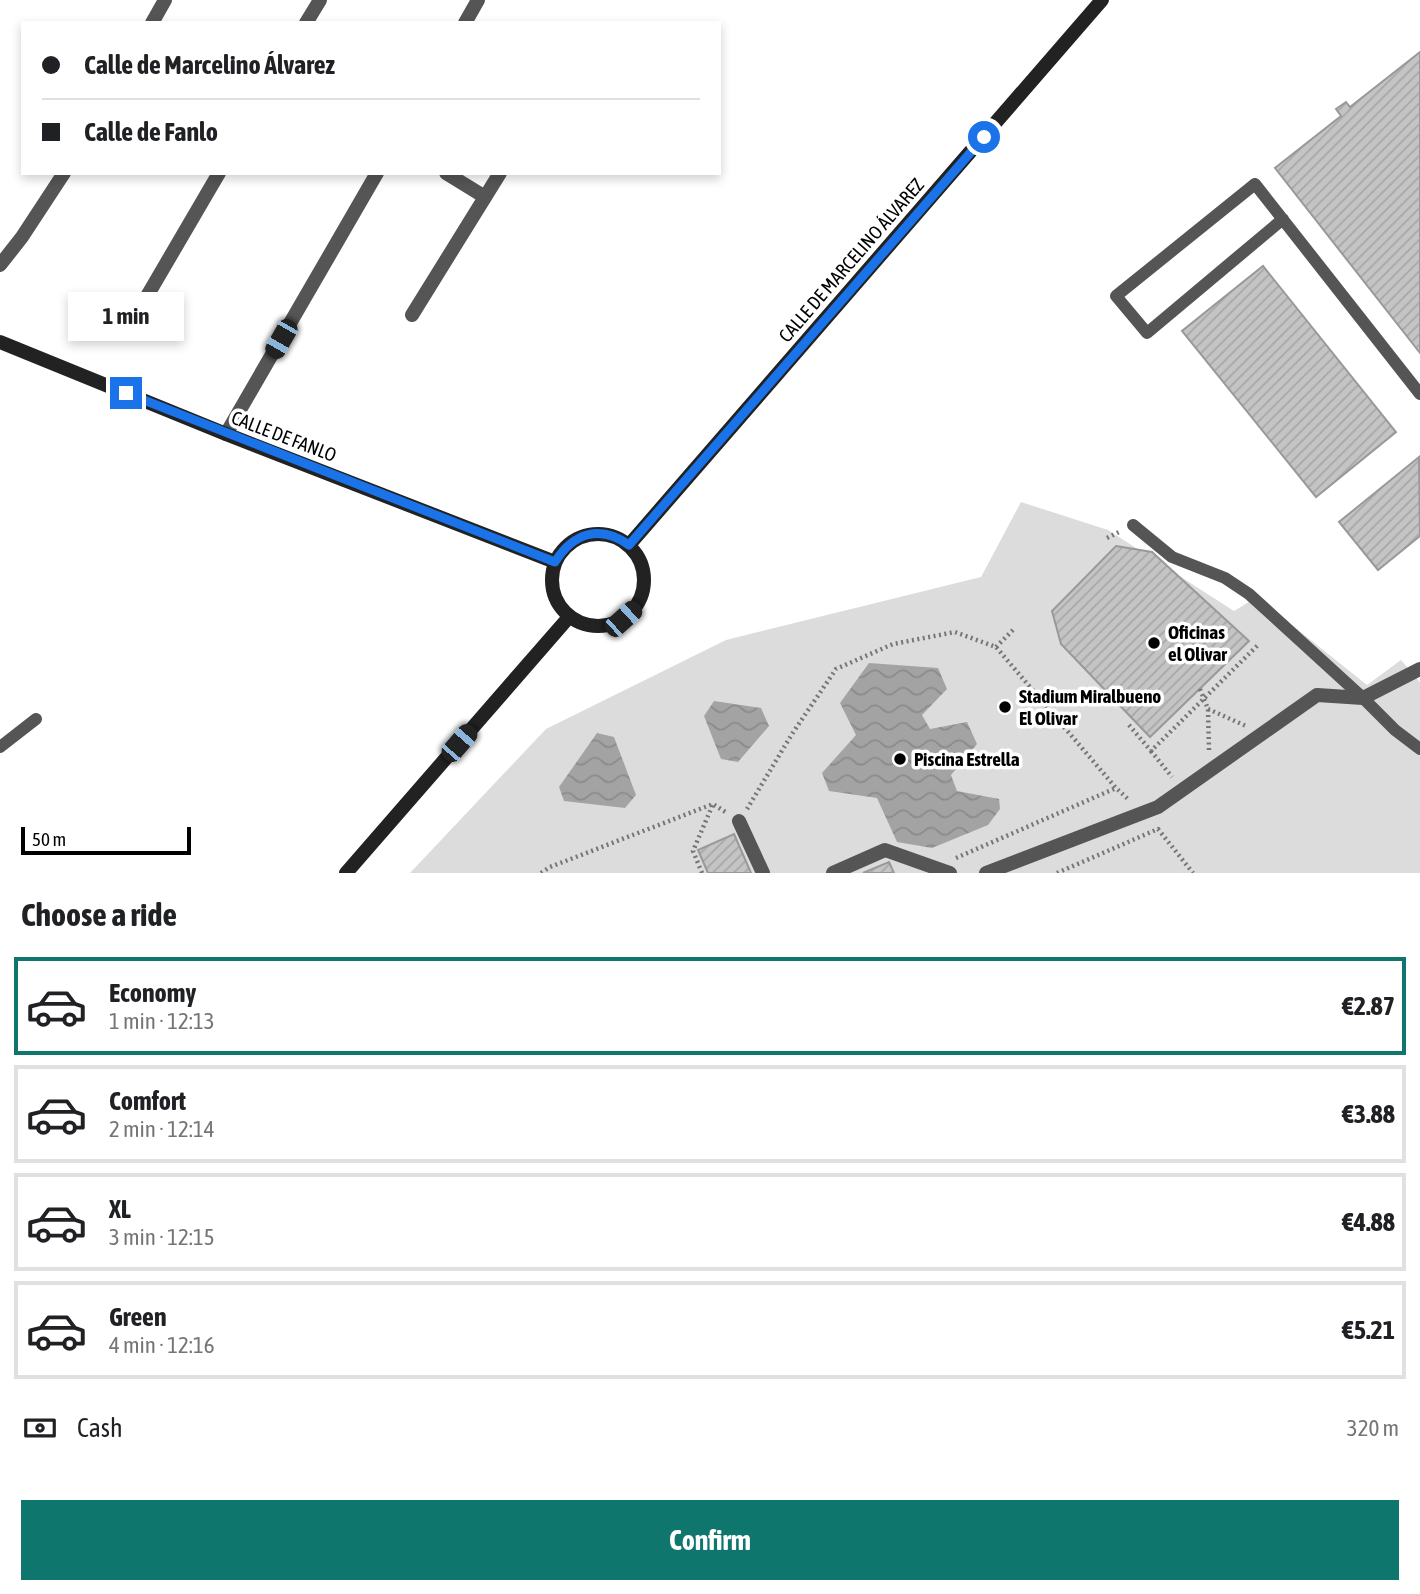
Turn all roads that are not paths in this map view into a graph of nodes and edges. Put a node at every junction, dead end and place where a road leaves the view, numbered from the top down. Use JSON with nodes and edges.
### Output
{"nodes":[{"id":1,"x":165,"y":0,"type":"edge"},
{"id":2,"x":320,"y":0,"type":"edge"},
{"id":3,"x":478,"y":0,"type":"edge"},
{"id":4,"x":1102,"y":0,"type":"edge"},
{"id":5,"x":153,"y":21,"type":"edge"},
{"id":6,"x":307,"y":21,"type":"edge"},
{"id":7,"x":466,"y":21,"type":"edge"},
{"id":8,"x":63,"y":175,"type":"edge"},
{"id":9,"x":218,"y":175,"type":"edge"},
{"id":10,"x":376,"y":175,"type":"edge"},
{"id":11,"x":449,"y":175,"type":"edge"},
{"id":12,"x":499,"y":175,"type":"edge"},
{"id":13,"x":485,"y":197,"type":"junction"},
{"id":14,"x":1283,"y":219,"type":"junction"},
{"id":15,"x":0,"y":265,"type":"edge"},
{"id":16,"x":136,"y":315,"type":"dead end"},
{"id":17,"x":412,"y":315,"type":"dead end"},
{"id":18,"x":0,"y":342,"type":"edge"},
{"id":19,"x":1420,"y":394,"type":"edge"},
{"id":20,"x":226,"y":434,"type":"junction"},
{"id":21,"x":1133,"y":525,"type":"dead end"},
{"id":22,"x":629,"y":545,"type":"junction"},
{"id":23,"x":555,"y":562,"type":"junction"},
{"id":24,"x":569,"y":617,"type":"junction"},
{"id":25,"x":1418,"y":670,"type":"edge"},
{"id":26,"x":1363,"y":698,"type":"junction"},
{"id":27,"x":36,"y":719,"type":"dead end"},
{"id":28,"x":0,"y":747,"type":"edge"},
{"id":29,"x":1420,"y":749,"type":"edge"},
{"id":30,"x":739,"y":821,"type":"road end"},
{"id":31,"x":346,"y":873,"type":"edge"},
{"id":32,"x":763,"y":873,"type":"edge"},
{"id":33,"x":833,"y":873,"type":"edge"},
{"id":34,"x":950,"y":873,"type":"edge"},
{"id":35,"x":986,"y":873,"type":"edge"}],
"edges":[{"from":1,"to":5,"type":"street"},
{"from":2,"to":6,"type":"street"},
{"from":3,"to":7,"type":"street"},
{"from":4,"to":22,"type":"street","name":"CALLE DE MARCELINO ÁLVAREZ"},
{"from":8,"to":15,"type":"street"},
{"from":9,"to":16,"type":"street"},
{"from":10,"to":20,"type":"street"},
{"from":11,"to":13,"type":"street"},
{"from":12,"to":13,"type":"street"},
{"from":13,"to":17,"type":"street"},
{"from":14,"to":14,"type":"lane"},
{"from":14,"to":19,"type":"lane"},
{"from":18,"to":20,"type":"street","name":"CALLE DE FANLO"},
{"from":20,"to":23,"type":"street","name":"CALLE DE FANLO"},
{"from":21,"to":26,"type":"lane"},
{"from":22,"to":23,"type":"street"},
{"from":22,"to":24,"type":"street"},
{"from":23,"to":24,"type":"street"},
{"from":24,"to":31,"type":"street"},
{"from":25,"to":26,"type":"street"},
{"from":26,"to":29,"type":"lane"},
{"from":26,"to":35,"type":"street"},
{"from":27,"to":28,"type":"lane"},
{"from":30,"to":32,"type":"street"},
{"from":33,"to":34,"type":"street"}]}
